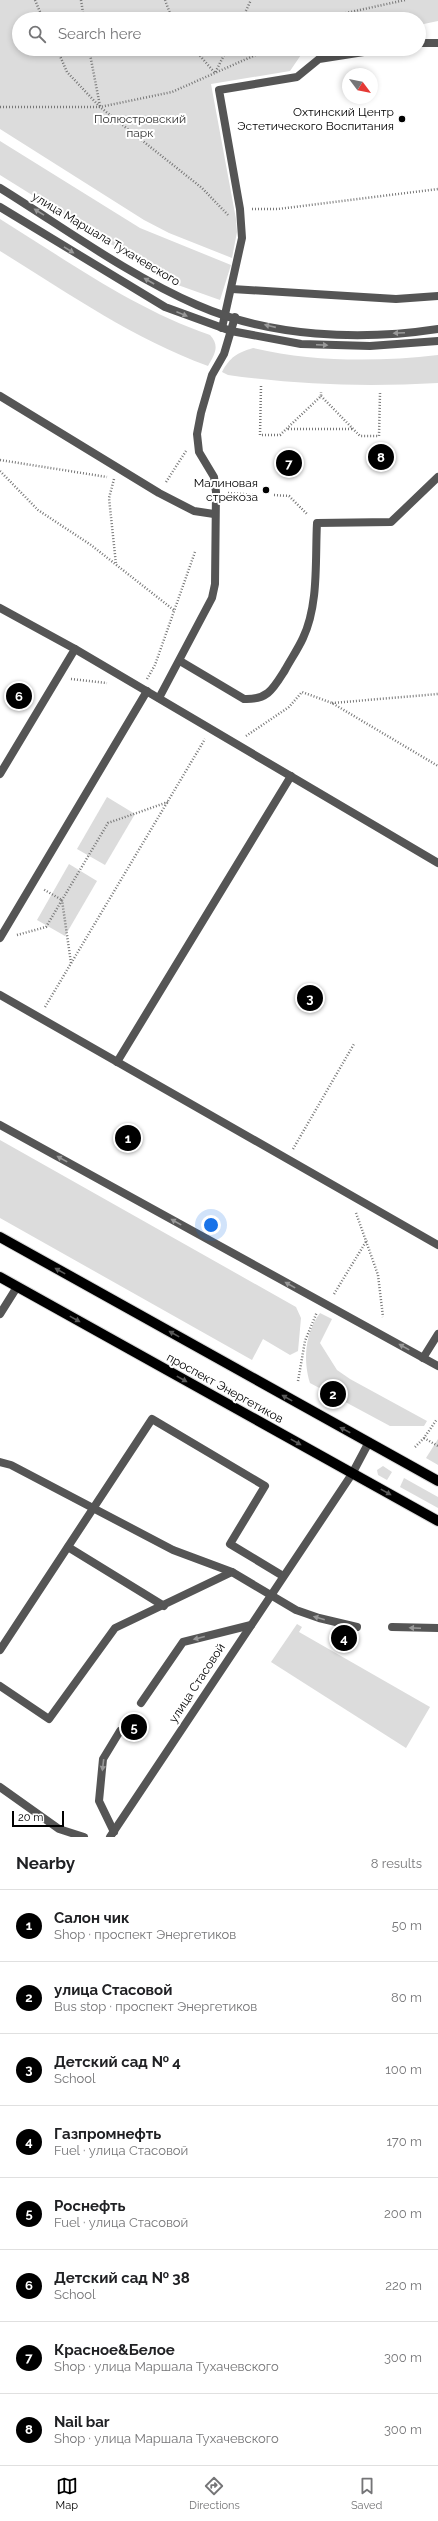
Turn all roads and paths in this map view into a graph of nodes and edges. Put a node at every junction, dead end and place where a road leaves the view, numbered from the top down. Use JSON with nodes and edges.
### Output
{"nodes":[{"id":1,"x":35,"y":0,"type":"edge"},
{"id":2,"x":81,"y":0,"type":"edge"},
{"id":3,"x":165,"y":0,"type":"edge"},
{"id":4,"x":251,"y":0,"type":"edge"},
{"id":5,"x":406,"y":0,"type":"edge"},
{"id":6,"x":40,"y":12,"type":"edge"},
{"id":7,"x":83,"y":12,"type":"edge"},
{"id":8,"x":169,"y":12,"type":"edge"},
{"id":9,"x":245,"y":12,"type":"edge"},
{"id":10,"x":351,"y":12,"type":"edge"},
{"id":11,"x":426,"y":43,"type":"edge"},
{"id":12,"x":438,"y":43,"type":"edge"},
{"id":13,"x":60,"y":56,"type":"edge"},
{"id":14,"x":90,"y":56,"type":"edge"},
{"id":15,"x":200,"y":56,"type":"edge"},
{"id":16,"x":224,"y":56,"type":"edge"},
{"id":17,"x":253,"y":56,"type":"edge"},
{"id":18,"x":338,"y":56,"type":"edge"},
{"id":19,"x":215,"y":73,"type":"junction"},
{"id":20,"x":0,"y":107,"type":"edge"},
{"id":21,"x":100,"y":107,"type":"junction"},
{"id":22,"x":0,"y":188,"type":"edge"},
{"id":23,"x":438,"y":189,"type":"edge"},
{"id":24,"x":0,"y":207,"type":"edge"},
{"id":25,"x":240,"y":208,"type":"junction"},
{"id":26,"x":242,"y":230,"type":"junction"},
{"id":27,"x":232,"y":289,"type":"junction"},
{"id":28,"x":438,"y":296,"type":"edge"},
{"id":29,"x":225,"y":315,"type":"junction"},
{"id":30,"x":235,"y":317,"type":"junction"},
{"id":31,"x":222,"y":328,"type":"junction"},
{"id":32,"x":438,"y":329,"type":"edge"},
{"id":33,"x":231,"y":331,"type":"junction"},
{"id":34,"x":438,"y":341,"type":"edge"},
{"id":35,"x":261,"y":386,"type":"dead end"},
{"id":36,"x":321,"y":392,"type":"dead end"},
{"id":37,"x":380,"y":393,"type":"dead end"},
{"id":38,"x":0,"y":396,"type":"edge"},
{"id":39,"x":321,"y":396,"type":"junction"},
{"id":40,"x":287,"y":429,"type":"junction"},
{"id":41,"x":353,"y":429,"type":"junction"},
{"id":42,"x":197,"y":434,"type":"junction"},
{"id":43,"x":0,"y":460,"type":"edge"},
{"id":44,"x":119,"y":470,"type":"junction"},
{"id":45,"x":0,"y":471,"type":"edge"},
{"id":46,"x":438,"y":477,"type":"edge"},
{"id":47,"x":114,"y":478,"type":"junction"},
{"id":48,"x":159,"y":492,"type":"junction"},
{"id":49,"x":216,"y":492,"type":"junction"},
{"id":50,"x":257,"y":495,"type":"dead end"},
{"id":51,"x":274,"y":495,"type":"dead end"},
{"id":52,"x":214,"y":514,"type":"junction"},
{"id":53,"x":318,"y":523,"type":"junction"},
{"id":54,"x":196,"y":552,"type":"dead end"},
{"id":55,"x":116,"y":564,"type":"junction"},
{"id":56,"x":0,"y":608,"type":"edge"},
{"id":57,"x":175,"y":611,"type":"junction"},
{"id":58,"x":75,"y":649,"type":"junction"},
{"id":59,"x":180,"y":661,"type":"junction"},
{"id":60,"x":58,"y":677,"type":"junction"},
{"id":61,"x":110,"y":684,"type":"dead end"},
{"id":62,"x":147,"y":691,"type":"junction"},
{"id":63,"x":438,"y":694,"type":"edge"},
{"id":64,"x":159,"y":698,"type":"junction"},
{"id":65,"x":332,"y":703,"type":"junction"},
{"id":66,"x":212,"y":728,"type":"junction"},
{"id":67,"x":236,"y":742,"type":"junction"},
{"id":68,"x":438,"y":766,"type":"edge"},
{"id":69,"x":0,"y":774,"type":"edge"},
{"id":70,"x":291,"y":776,"type":"junction"},
{"id":71,"x":168,"y":801,"type":"junction"},
{"id":72,"x":438,"y":863,"type":"edge"},
{"id":73,"x":33,"y":884,"type":"junction"},
{"id":74,"x":62,"y":900,"type":"junction"},
{"id":75,"x":15,"y":936,"type":"dead end"},
{"id":76,"x":0,"y":938,"type":"edge"},
{"id":77,"x":71,"y":963,"type":"junction"},
{"id":78,"x":0,"y":994,"type":"edge"},
{"id":79,"x":39,"y":1018,"type":"junction"},
{"id":80,"x":354,"y":1044,"type":"dead end"},
{"id":81,"x":117,"y":1062,"type":"junction"},
{"id":82,"x":0,"y":1125,"type":"edge"},
{"id":83,"x":287,"y":1159,"type":"junction"},
{"id":84,"x":348,"y":1194,"type":"junction"},
{"id":85,"x":0,"y":1237,"type":"edge"},
{"id":86,"x":367,"y":1240,"type":"junction"},
{"id":87,"x":438,"y":1245,"type":"edge"},
{"id":88,"x":0,"y":1277,"type":"edge"},
{"id":89,"x":17,"y":1287,"type":"junction"},
{"id":90,"x":336,"y":1291,"type":"dead end"},
{"id":91,"x":0,"y":1314,"type":"edge"},
{"id":92,"x":314,"y":1315,"type":"dead end"},
{"id":93,"x":383,"y":1317,"type":"dead end"},
{"id":94,"x":438,"y":1334,"type":"edge"},
{"id":95,"x":423,"y":1358,"type":"junction"},
{"id":96,"x":438,"y":1366,"type":"edge"},
{"id":97,"x":298,"y":1381,"type":"dead end"},
{"id":98,"x":437,"y":1419,"type":"dead end"},
{"id":99,"x":424,"y":1438,"type":"junction"},
{"id":100,"x":369,"y":1442,"type":"junction"},
{"id":101,"x":438,"y":1446,"type":"edge"},
{"id":102,"x":415,"y":1447,"type":"dead end"},
{"id":103,"x":0,"y":1462,"type":"edge"},
{"id":104,"x":352,"y":1474,"type":"junction"},
{"id":105,"x":438,"y":1481,"type":"edge"},
{"id":106,"x":93,"y":1508,"type":"junction"},
{"id":107,"x":438,"y":1521,"type":"edge"},
{"id":108,"x":68,"y":1547,"type":"junction"},
{"id":109,"x":232,"y":1572,"type":"junction"},
{"id":110,"x":283,"y":1576,"type":"junction"},
{"id":111,"x":270,"y":1595,"type":"junction"},
{"id":112,"x":164,"y":1606,"type":"junction"},
{"id":113,"x":251,"y":1625,"type":"junction"},
{"id":114,"x":357,"y":1627,"type":"dead end"},
{"id":115,"x":392,"y":1627,"type":"dead end"},
{"id":116,"x":438,"y":1628,"type":"edge"},
{"id":117,"x":0,"y":1650,"type":"edge"},
{"id":118,"x":0,"y":1686,"type":"edge"},
{"id":119,"x":141,"y":1703,"type":"dead end"},
{"id":120,"x":120,"y":1731,"type":"dead end"},
{"id":121,"x":0,"y":1787,"type":"edge"},
{"id":122,"x":112,"y":1834,"type":"edge"},
{"id":123,"x":84,"y":1837,"type":"edge"}],
"edges":[{"from":1,"to":6,"type":"path"},
{"from":2,"to":7,"type":"path"},
{"from":3,"to":8,"type":"path"},
{"from":4,"to":9,"type":"path"},
{"from":5,"to":10,"type":"path"},
{"from":11,"to":12,"type":"street"},
{"from":13,"to":21,"type":"path"},
{"from":14,"to":21,"type":"path"},
{"from":15,"to":19,"type":"path"},
{"from":16,"to":19,"type":"path"},
{"from":17,"to":19,"type":"path"},
{"from":18,"to":25,"type":"street"},
{"from":19,"to":21,"type":"path"},
{"from":20,"to":21,"type":"path"},
{"from":21,"to":26,"type":"path"},
{"from":29,"to":22,"type":"street","name":"улица Маршала Тухачевского","one_way":true},
{"from":23,"to":25,"type":"path"},
{"from":24,"to":31,"type":"street","one_way":true},
{"from":25,"to":26,"type":"street"},
{"from":26,"to":27,"type":"street"},
{"from":27,"to":28,"type":"street"},
{"from":27,"to":29,"type":"street"},
{"from":29,"to":30,"type":"street","name":"улица Маршала Тухачевского"},
{"from":29,"to":31,"type":"street"},
{"from":32,"to":30,"type":"street","name":"улица Маршала Тухачевского","one_way":true},
{"from":30,"to":33,"type":"street"},
{"from":31,"to":33,"type":"street"},
{"from":33,"to":34,"type":"street","one_way":true},
{"from":33,"to":42,"type":"street"},
{"from":35,"to":40,"type":"path"},
{"from":36,"to":39,"type":"path"},
{"from":37,"to":41,"type":"path"},
{"from":38,"to":44,"type":"street"},
{"from":39,"to":40,"type":"path"},
{"from":39,"to":41,"type":"path"},
{"from":40,"to":41,"type":"path"},
{"from":42,"to":48,"type":"path"},
{"from":42,"to":49,"type":"street"},
{"from":43,"to":47,"type":"path"},
{"from":44,"to":47,"type":"path"},
{"from":44,"to":48,"type":"street"},
{"from":45,"to":55,"type":"path"},
{"from":46,"to":53,"type":"street"},
{"from":47,"to":55,"type":"path"},
{"from":48,"to":52,"type":"street"},
{"from":49,"to":50,"type":"path"},
{"from":49,"to":52,"type":"street"},
{"from":51,"to":53,"type":"path"},
{"from":52,"to":59,"type":"street"},
{"from":53,"to":59,"type":"street"},
{"from":54,"to":57,"type":"path"},
{"from":55,"to":57,"type":"path"},
{"from":56,"to":58,"type":"street"},
{"from":57,"to":62,"type":"path"},
{"from":58,"to":60,"type":"street"},
{"from":58,"to":62,"type":"street"},
{"from":59,"to":64,"type":"street"},
{"from":60,"to":61,"type":"path"},
{"from":60,"to":69,"type":"street"},
{"from":62,"to":64,"type":"street"},
{"from":62,"to":73,"type":"street"},
{"from":63,"to":65,"type":"path"},
{"from":64,"to":66,"type":"street"},
{"from":65,"to":67,"type":"path"},
{"from":65,"to":68,"type":"path"},
{"from":66,"to":67,"type":"street"},
{"from":66,"to":71,"type":"path"},
{"from":67,"to":70,"type":"street"},
{"from":70,"to":72,"type":"street"},
{"from":70,"to":81,"type":"street"},
{"from":71,"to":74,"type":"path"},
{"from":71,"to":77,"type":"path"},
{"from":73,"to":74,"type":"path"},
{"from":73,"to":76,"type":"street"},
{"from":74,"to":75,"type":"path"},
{"from":74,"to":77,"type":"path"},
{"from":77,"to":79,"type":"path"},
{"from":78,"to":79,"type":"street"},
{"from":79,"to":81,"type":"street"},
{"from":80,"to":83,"type":"path"},
{"from":81,"to":83,"type":"street"},
{"from":95,"to":82,"type":"street","one_way":true},
{"from":83,"to":84,"type":"street"},
{"from":84,"to":86,"type":"path"},
{"from":84,"to":87,"type":"street"},
{"from":100,"to":85,"type":"main road","name":"проспект Энергетиков","one_way":true},
{"from":86,"to":90,"type":"path"},
{"from":86,"to":93,"type":"path"},
{"from":88,"to":89,"type":"main road","name":"проспект Энергетиков"},
{"from":89,"to":91,"type":"street"},
{"from":89,"to":104,"type":"main road","name":"проспект Энергетиков","one_way":true},
{"from":92,"to":97,"type":"path"},
{"from":94,"to":95,"type":"street"},
{"from":95,"to":96,"type":"street"},
{"from":98,"to":99,"type":"path"},
{"from":99,"to":101,"type":"path"},
{"from":99,"to":102,"type":"path"},
{"from":100,"to":104,"type":"street","name":"улица Стасовой"},
{"from":100,"to":105,"type":"main road","name":"проспект Энергетиков"},
{"from":103,"to":106,"type":"street"},
{"from":104,"to":107,"type":"main road","name":"проспект Энергетиков","one_way":true},
{"from":104,"to":110,"type":"street","name":"улица Стасовой"},
{"from":106,"to":108,"type":"street"},
{"from":106,"to":109,"type":"street"},
{"from":106,"to":110,"type":"street"},
{"from":108,"to":112,"type":"street"},
{"from":108,"to":117,"type":"street"},
{"from":109,"to":111,"type":"street"},
{"from":109,"to":112,"type":"street"},
{"from":110,"to":111,"type":"street","name":"улица Стасовой"},
{"from":111,"to":113,"type":"street","name":"улица Стасовой"},
{"from":114,"to":111,"type":"street","one_way":true},
{"from":112,"to":118,"type":"street"},
{"from":113,"to":119,"type":"street","one_way":true},
{"from":113,"to":122,"type":"street","name":"улица Стасовой"},
{"from":116,"to":115,"type":"street","one_way":true},
{"from":120,"to":122,"type":"street","one_way":true},
{"from":121,"to":123,"type":"street"}]}
